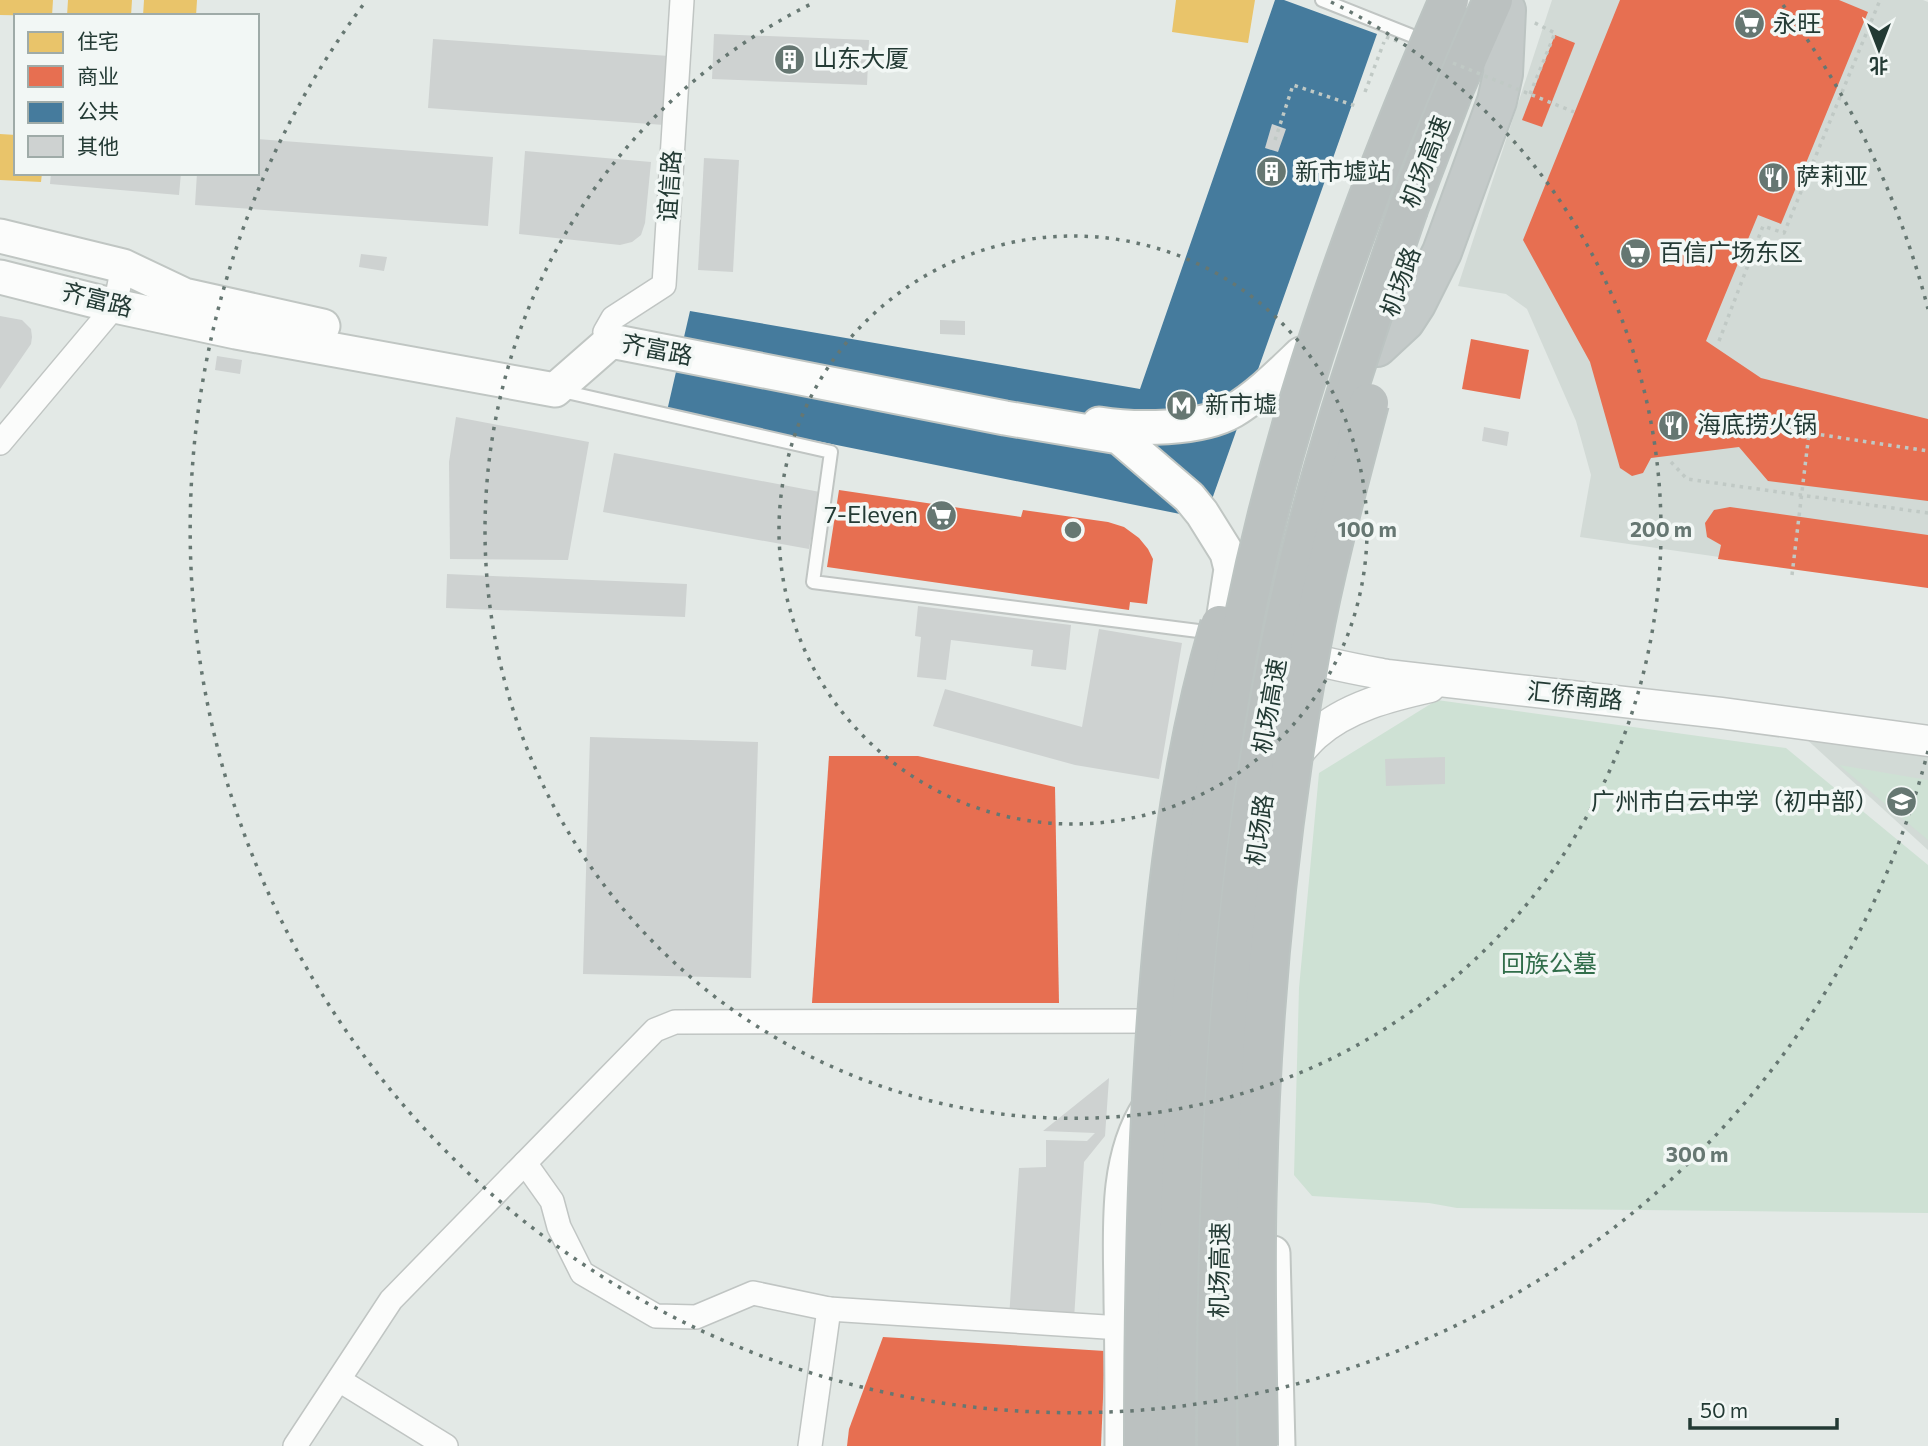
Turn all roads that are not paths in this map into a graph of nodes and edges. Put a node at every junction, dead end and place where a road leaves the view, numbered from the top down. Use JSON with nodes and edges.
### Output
{"nodes":[{"id":1,"x":682,"y":0,"type":"edge"},
{"id":2,"x":1322,"y":0,"type":"edge"},
{"id":3,"x":1437,"y":0,"type":"edge"},
{"id":4,"x":1449,"y":0,"type":"edge"},
{"id":5,"x":1503,"y":3,"type":"edge"},
{"id":6,"x":1416,"y":46,"type":"junction"},
{"id":7,"x":1408,"y":209,"type":"junction"},
{"id":8,"x":0,"y":236,"type":"edge"},
{"id":9,"x":123,"y":266,"type":"junction"},
{"id":10,"x":0,"y":277,"type":"edge"},
{"id":11,"x":1330,"y":305,"type":"junction"},
{"id":12,"x":116,"y":306,"type":"junction"},
{"id":13,"x":608,"y":337,"type":"junction"},
{"id":14,"x":1301,"y":354,"type":"junction"},
{"id":15,"x":554,"y":381,"type":"junction"},
{"id":16,"x":0,"y":443,"type":"edge"},
{"id":17,"x":1225,"y":641,"type":"junction"},
{"id":18,"x":1292,"y":643,"type":"junction"},
{"id":19,"x":1450,"y":683,"type":"junction"},
{"id":20,"x":1928,"y":722,"type":"edge"},
{"id":21,"x":1928,"y":741,"type":"edge"},
{"id":22,"x":1265,"y":789,"type":"junction"},
{"id":23,"x":1177,"y":1021,"type":"junction"},
{"id":24,"x":1174,"y":1075,"type":"junction"},
{"id":25,"x":1231,"y":1155,"type":"junction"},
{"id":26,"x":525,"y":1163,"type":"junction"},
{"id":27,"x":829,"y":1310,"type":"junction"},
{"id":28,"x":1121,"y":1328,"type":"junction"},
{"id":29,"x":339,"y":1380,"type":"junction"},
{"id":30,"x":295,"y":1446,"type":"edge"},
{"id":31,"x":446,"y":1446,"type":"edge"},
{"id":32,"x":810,"y":1446,"type":"edge"},
{"id":33,"x":1122,"y":1446,"type":"edge"},
{"id":34,"x":1144,"y":1446,"type":"edge"},
{"id":35,"x":1168,"y":1446,"type":"edge"},
{"id":36,"x":1177,"y":1446,"type":"edge"},
{"id":37,"x":1217,"y":1446,"type":"edge"},
{"id":38,"x":1228,"y":1446,"type":"edge"},
{"id":39,"x":1258,"y":1446,"type":"edge"},
{"id":40,"x":1278,"y":1446,"type":"edge"}],
"edges":[{"from":1,"to":13,"type":"street","name":"谊信路"},
{"from":2,"to":6,"type":"lane"},
{"from":3,"to":6,"type":"highway"},
{"from":4,"to":11,"type":"highway","name":"机场高速","bridge":true},
{"from":5,"to":7,"type":"highway","name":"机场高速"},
{"from":5,"to":18,"type":"highway","name":"机场路"},
{"from":6,"to":14,"type":"highway"},
{"from":7,"to":37,"type":"highway","name":"机场高速","bridge":true},
{"from":7,"to":39,"type":"highway","bridge":true},
{"from":8,"to":9,"type":"main road","name":"齐富路"},
{"from":9,"to":12,"type":"street"},
{"from":9,"to":15,"type":"main road","name":"齐富路"},
{"from":10,"to":12,"type":"main road","name":"齐富路"},
{"from":11,"to":34,"type":"highway","bridge":true},
{"from":11,"to":36,"type":"highway","name":"机场高速","bridge":true},
{"from":12,"to":15,"type":"main road","name":"齐富路"},
{"from":12,"to":16,"type":"street"},
{"from":13,"to":14,"type":"main road","name":"齐富路"},
{"from":13,"to":15,"type":"main road","name":"齐富路"},
{"from":13,"to":17,"type":"main road","name":"齐富路"},
{"from":14,"to":17,"type":"highway"},
{"from":15,"to":17,"type":"lane"},
{"from":17,"to":18,"type":"street","name":"汇侨南路"},
{"from":17,"to":23,"type":"highway"},
{"from":18,"to":19,"type":"street","name":"汇侨南路"},
{"from":18,"to":20,"type":"street","name":"汇侨南路"},
{"from":18,"to":22,"type":"highway","name":"机场路"},
{"from":19,"to":21,"type":"street","name":"汇侨南路"},
{"from":19,"to":22,"type":"street"},
{"from":22,"to":25,"type":"highway","name":"机场路"},
{"from":23,"to":24,"type":"highway"},
{"from":23,"to":26,"type":"street"},
{"from":24,"to":28,"type":"main road"},
{"from":24,"to":35,"type":"highway"},
{"from":25,"to":38,"type":"highway","name":"机场路"},
{"from":25,"to":40,"type":"main road"},
{"from":26,"to":27,"type":"street"},
{"from":26,"to":29,"type":"street"},
{"from":27,"to":28,"type":"street"},
{"from":27,"to":32,"type":"street"},
{"from":28,"to":33,"type":"main road"},
{"from":29,"to":30,"type":"street"},
{"from":29,"to":31,"type":"street"}]}
